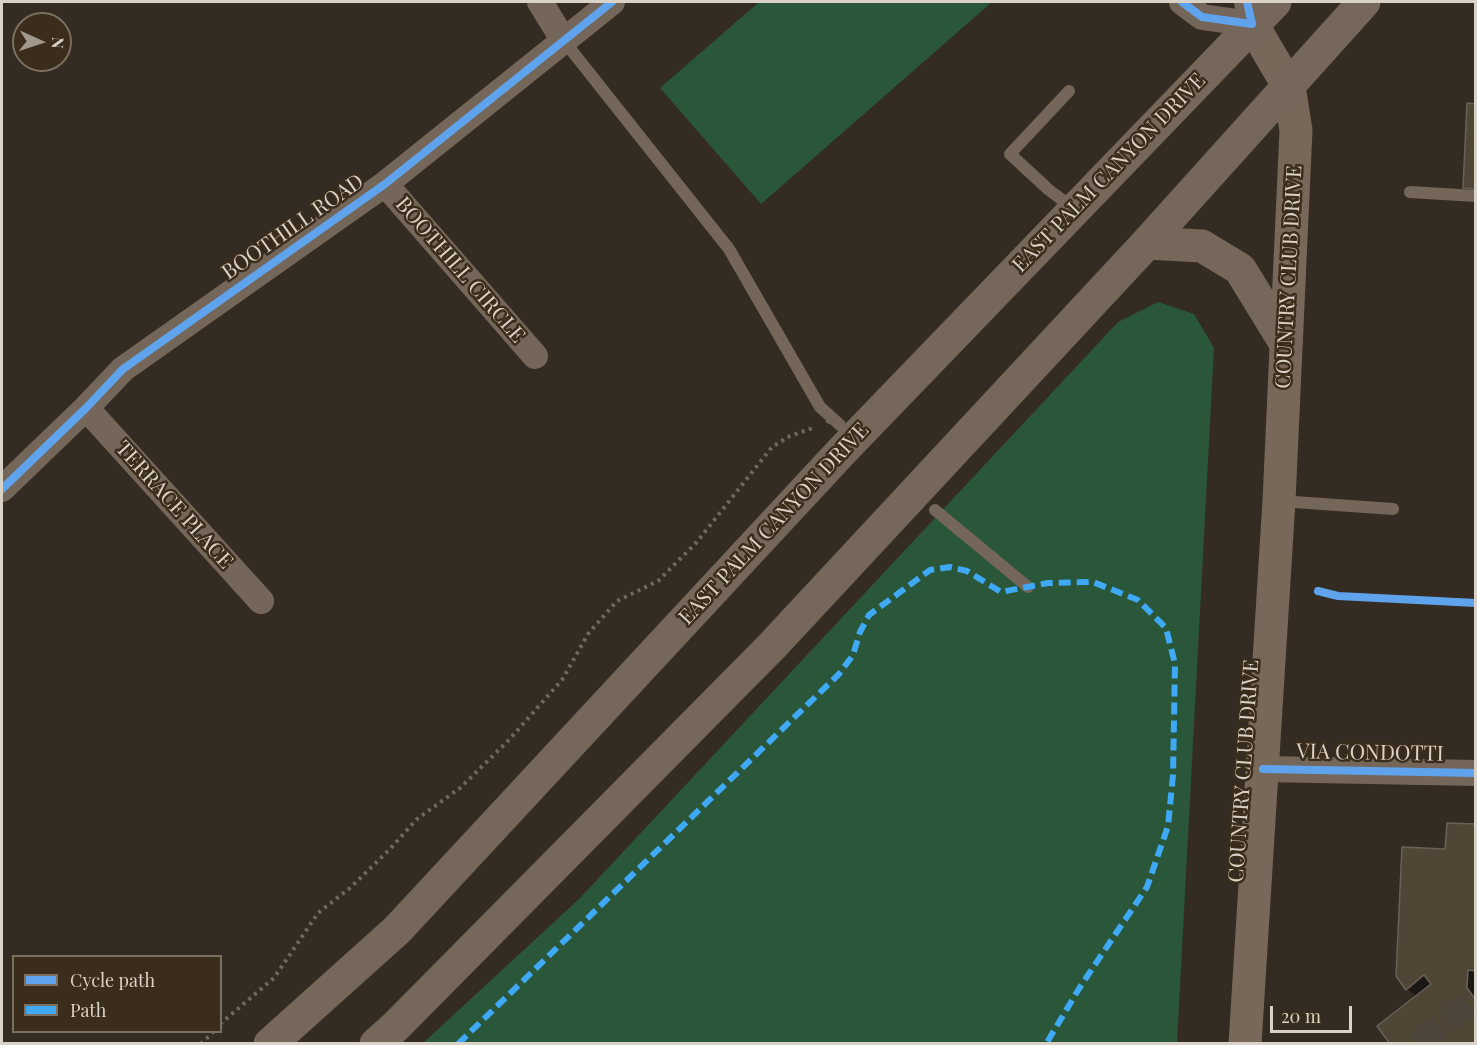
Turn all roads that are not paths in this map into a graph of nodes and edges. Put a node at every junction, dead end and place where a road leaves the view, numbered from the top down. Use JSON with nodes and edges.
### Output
{"nodes":[{"id":1,"x":540,"y":2,"type":"edge"},
{"id":2,"x":612,"y":2,"type":"edge"},
{"id":3,"x":1182,"y":2,"type":"edge"},
{"id":4,"x":1364,"y":2,"type":"edge"},
{"id":5,"x":1258,"y":9,"type":"edge"},
{"id":6,"x":564,"y":41,"type":"junction"},
{"id":7,"x":1289,"y":87,"type":"junction"},
{"id":8,"x":1070,"y":91,"type":"dead end"},
{"id":9,"x":385,"y":184,"type":"junction"},
{"id":10,"x":1410,"y":192,"type":"dead end"},
{"id":11,"x":1476,"y":196,"type":"edge"},
{"id":12,"x":1074,"y":209,"type":"junction"},
{"id":13,"x":1147,"y":243,"type":"junction"},
{"id":14,"x":1286,"y":344,"type":"junction"},
{"id":15,"x":535,"y":356,"type":"dead end"},
{"id":16,"x":86,"y":408,"type":"junction"},
{"id":17,"x":833,"y":424,"type":"road end"},
{"id":18,"x":2,"y":489,"type":"edge"},
{"id":19,"x":1279,"y":501,"type":"junction"},
{"id":20,"x":1393,"y":509,"type":"dead end"},
{"id":21,"x":935,"y":510,"type":"dead end"},
{"id":22,"x":1028,"y":587,"type":"dead end"},
{"id":23,"x":261,"y":601,"type":"dead end"},
{"id":24,"x":1263,"y":769,"type":"junction"},
{"id":25,"x":1476,"y":773,"type":"edge"},
{"id":26,"x":270,"y":1044,"type":"edge"},
{"id":27,"x":376,"y":1044,"type":"edge"},
{"id":28,"x":1245,"y":1044,"type":"edge"}],
"edges":[{"from":1,"to":6,"type":"street"},
{"from":2,"to":6,"type":"street","name":"BOOTHILL ROAD"},
{"from":3,"to":5,"type":"street"},
{"from":4,"to":7,"type":"main road"},
{"from":5,"to":7,"type":"main road","name":"COUNTRY CLUB DRIVE"},
{"from":5,"to":12,"type":"main road","name":"EAST PALM CANYON DRIVE"},
{"from":6,"to":9,"type":"street","name":"BOOTHILL ROAD"},
{"from":6,"to":17,"type":"lane"},
{"from":7,"to":13,"type":"main road"},
{"from":7,"to":14,"type":"main road","name":"COUNTRY CLUB DRIVE"},
{"from":8,"to":12,"type":"lane"},
{"from":9,"to":15,"type":"street","name":"BOOTHILL CIRCLE"},
{"from":9,"to":16,"type":"street","name":"BOOTHILL ROAD"},
{"from":10,"to":11,"type":"lane"},
{"from":12,"to":26,"type":"main road","name":"EAST PALM CANYON DRIVE"},
{"from":13,"to":14,"type":"main road"},
{"from":13,"to":27,"type":"main road"},
{"from":14,"to":19,"type":"main road","name":"COUNTRY CLUB DRIVE"},
{"from":16,"to":18,"type":"street","name":"BOOTHILL ROAD"},
{"from":16,"to":23,"type":"street","name":"TERRACE PLACE"},
{"from":19,"to":20,"type":"lane"},
{"from":19,"to":24,"type":"main road","name":"COUNTRY CLUB DRIVE"},
{"from":21,"to":22,"type":"lane"},
{"from":24,"to":25,"type":"street","name":"VIA CONDOTTI"},
{"from":24,"to":28,"type":"main road","name":"COUNTRY CLUB DRIVE"}]}
